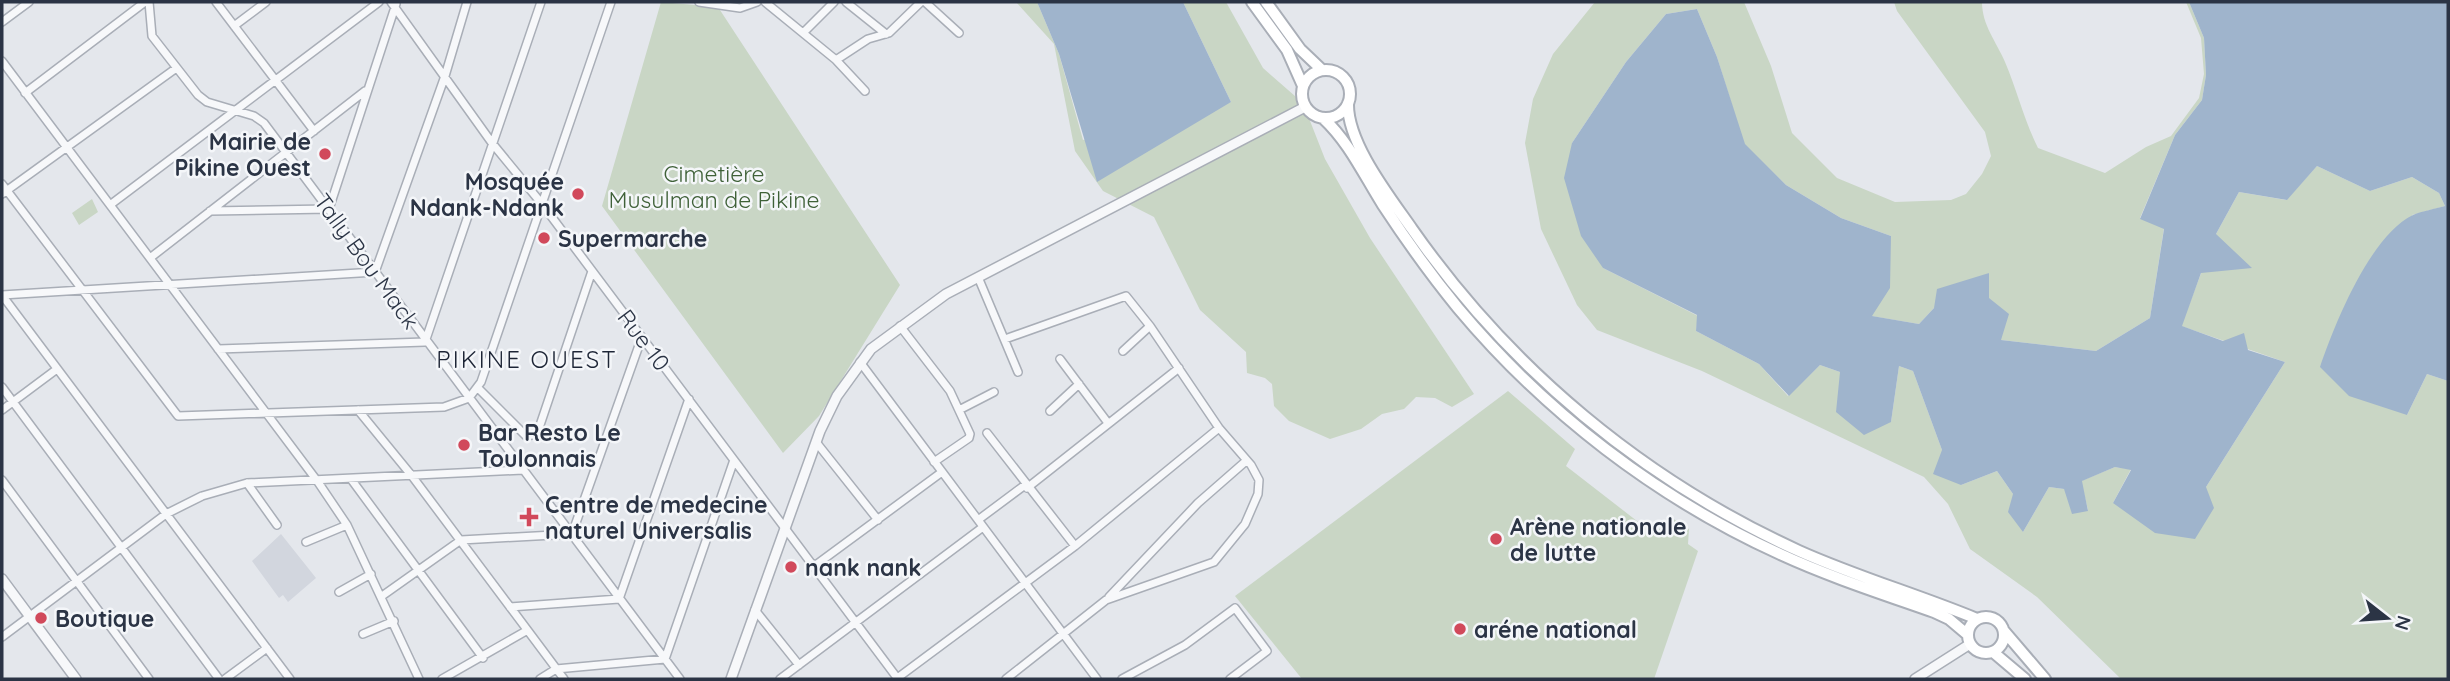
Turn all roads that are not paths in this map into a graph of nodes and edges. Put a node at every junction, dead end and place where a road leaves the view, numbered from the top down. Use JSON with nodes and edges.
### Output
{"nodes":[{"id":1,"x":29,"y":2,"type":"edge"},
{"id":2,"x":147,"y":2,"type":"edge"},
{"id":3,"x":216,"y":2,"type":"edge"},
{"id":4,"x":266,"y":2,"type":"edge"},
{"id":5,"x":379,"y":2,"type":"edge"},
{"id":6,"x":467,"y":2,"type":"edge"},
{"id":7,"x":541,"y":2,"type":"edge"},
{"id":8,"x":611,"y":2,"type":"edge"},
{"id":9,"x":699,"y":2,"type":"edge"},
{"id":10,"x":757,"y":2,"type":"edge"},
{"id":11,"x":765,"y":2,"type":"edge"},
{"id":12,"x":835,"y":2,"type":"edge"},
{"id":13,"x":846,"y":2,"type":"edge"},
{"id":14,"x":923,"y":2,"type":"edge"},
{"id":15,"x":1252,"y":2,"type":"edge"},
{"id":16,"x":1266,"y":2,"type":"edge"},
{"id":17,"x":718,"y":3,"type":"edge"},
{"id":18,"x":394,"y":4,"type":"edge"},
{"id":19,"x":2,"y":22,"type":"edge"},
{"id":20,"x":234,"y":26,"type":"junction"},
{"id":21,"x":803,"y":33,"type":"junction"},
{"id":22,"x":959,"y":33,"type":"dead end"},
{"id":23,"x":886,"y":34,"type":"junction"},
{"id":24,"x":836,"y":60,"type":"junction"},
{"id":25,"x":2,"y":61,"type":"edge"},
{"id":26,"x":175,"y":69,"type":"junction"},
{"id":27,"x":1321,"y":69,"type":"junction"},
{"id":28,"x":445,"y":76,"type":"junction"},
{"id":29,"x":275,"y":81,"type":"junction"},
{"id":30,"x":1303,"y":86,"type":"junction"},
{"id":31,"x":366,"y":90,"type":"junction"},
{"id":32,"x":865,"y":91,"type":"dead end"},
{"id":33,"x":25,"y":93,"type":"junction"},
{"id":34,"x":1348,"y":103,"type":"junction"},
{"id":35,"x":1305,"y":107,"type":"junction"},
{"id":36,"x":232,"y":111,"type":"junction"},
{"id":37,"x":1323,"y":118,"type":"junction"},
{"id":38,"x":314,"y":131,"type":"junction"},
{"id":39,"x":492,"y":143,"type":"junction"},
{"id":40,"x":65,"y":146,"type":"junction"},
{"id":41,"x":287,"y":153,"type":"junction"},
{"id":42,"x":3,"y":189,"type":"edge"},
{"id":43,"x":542,"y":204,"type":"junction"},
{"id":44,"x":110,"y":205,"type":"junction"},
{"id":45,"x":329,"y":209,"type":"junction"},
{"id":46,"x":210,"y":211,"type":"junction"},
{"id":47,"x":150,"y":258,"type":"junction"},
{"id":48,"x":592,"y":271,"type":"junction"},
{"id":49,"x":375,"y":272,"type":"junction"},
{"id":50,"x":978,"y":277,"type":"junction"},
{"id":51,"x":170,"y":286,"type":"junction"},
{"id":52,"x":80,"y":291,"type":"junction"},
{"id":53,"x":2,"y":295,"type":"edge"},
{"id":54,"x":900,"y":326,"type":"junction"},
{"id":55,"x":1150,"y":326,"type":"junction"},
{"id":56,"x":642,"y":337,"type":"junction"},
{"id":57,"x":1005,"y":339,"type":"junction"},
{"id":58,"x":425,"y":342,"type":"junction"},
{"id":59,"x":218,"y":349,"type":"junction"},
{"id":60,"x":1123,"y":351,"type":"dead end"},
{"id":61,"x":1060,"y":359,"type":"dead end"},
{"id":62,"x":860,"y":362,"type":"junction"},
{"id":63,"x":1179,"y":368,"type":"junction"},
{"id":64,"x":57,"y":369,"type":"junction"},
{"id":65,"x":1018,"y":372,"type":"dead end"},
{"id":66,"x":1079,"y":384,"type":"junction"},
{"id":67,"x":2,"y":387,"type":"edge"},
{"id":68,"x":478,"y":388,"type":"junction"},
{"id":69,"x":994,"y":391,"type":"dead end"},
{"id":70,"x":469,"y":398,"type":"junction"},
{"id":71,"x":689,"y":399,"type":"junction"},
{"id":72,"x":13,"y":402,"type":"junction"},
{"id":73,"x":2,"y":410,"type":"edge"},
{"id":74,"x":358,"y":410,"type":"junction"},
{"id":75,"x":959,"y":410,"type":"junction"},
{"id":76,"x":1050,"y":411,"type":"dead end"},
{"id":77,"x":265,"y":413,"type":"junction"},
{"id":78,"x":1108,"y":424,"type":"junction"},
{"id":79,"x":1219,"y":428,"type":"junction"},
{"id":80,"x":987,"y":433,"type":"dead end"},
{"id":81,"x":816,"y":442,"type":"junction"},
{"id":82,"x":733,"y":460,"type":"junction"},
{"id":83,"x":1246,"y":461,"type":"junction"},
{"id":84,"x":934,"y":462,"type":"junction"},
{"id":85,"x":523,"y":470,"type":"junction"},
{"id":86,"x":942,"y":472,"type":"junction"},
{"id":87,"x":412,"y":476,"type":"junction"},
{"id":88,"x":351,"y":479,"type":"junction"},
{"id":89,"x":2,"y":480,"type":"edge"},
{"id":90,"x":318,"y":482,"type":"junction"},
{"id":91,"x":247,"y":483,"type":"junction"},
{"id":92,"x":1026,"y":486,"type":"junction"},
{"id":93,"x":166,"y":514,"type":"junction"},
{"id":94,"x":878,"y":520,"type":"junction"},
{"id":95,"x":277,"y":524,"type":"dead end"},
{"id":96,"x":981,"y":524,"type":"junction"},
{"id":97,"x":347,"y":525,"type":"junction"},
{"id":98,"x":784,"y":528,"type":"junction"},
{"id":99,"x":572,"y":534,"type":"junction"},
{"id":100,"x":461,"y":540,"type":"junction"},
{"id":101,"x":306,"y":542,"type":"dead end"},
{"id":102,"x":1075,"y":546,"type":"junction"},
{"id":103,"x":121,"y":547,"type":"junction"},
{"id":104,"x":813,"y":567,"type":"junction"},
{"id":105,"x":418,"y":571,"type":"junction"},
{"id":106,"x":371,"y":574,"type":"junction"},
{"id":107,"x":2,"y":579,"type":"edge"},
{"id":108,"x":76,"y":581,"type":"junction"},
{"id":109,"x":1024,"y":582,"type":"junction"},
{"id":110,"x":339,"y":592,"type":"dead end"},
{"id":111,"x":382,"y":596,"type":"junction"},
{"id":112,"x":619,"y":599,"type":"junction"},
{"id":113,"x":1106,"y":600,"type":"junction"},
{"id":114,"x":510,"y":607,"type":"junction"},
{"id":115,"x":755,"y":610,"type":"junction"},
{"id":116,"x":29,"y":616,"type":"junction"},
{"id":117,"x":1978,"y":619,"type":"junction"},
{"id":118,"x":394,"y":621,"type":"junction"},
{"id":119,"x":856,"y":623,"type":"junction"},
{"id":120,"x":2003,"y":630,"type":"junction"},
{"id":121,"x":526,"y":631,"type":"junction"},
{"id":122,"x":363,"y":635,"type":"dead end"},
{"id":123,"x":1064,"y":635,"type":"junction"},
{"id":124,"x":2,"y":637,"type":"edge"},
{"id":125,"x":1969,"y":640,"type":"junction"},
{"id":126,"x":267,"y":648,"type":"junction"},
{"id":127,"x":1993,"y":652,"type":"junction"},
{"id":128,"x":483,"y":658,"type":"junction"},
{"id":129,"x":665,"y":659,"type":"junction"},
{"id":130,"x":799,"y":665,"type":"junction"},
{"id":131,"x":556,"y":669,"type":"junction"},
{"id":132,"x":76,"y":679,"type":"edge"},
{"id":133,"x":149,"y":679,"type":"edge"},
{"id":134,"x":219,"y":679,"type":"edge"},
{"id":135,"x":225,"y":679,"type":"edge"},
{"id":136,"x":290,"y":679,"type":"edge"},
{"id":137,"x":419,"y":679,"type":"edge"},
{"id":138,"x":442,"y":679,"type":"edge"},
{"id":139,"x":540,"y":679,"type":"edge"},
{"id":140,"x":564,"y":679,"type":"edge"},
{"id":141,"x":680,"y":679,"type":"edge"},
{"id":142,"x":731,"y":679,"type":"edge"},
{"id":143,"x":780,"y":679,"type":"edge"},
{"id":144,"x":897,"y":679,"type":"edge"},
{"id":145,"x":1006,"y":679,"type":"edge"},
{"id":146,"x":1097,"y":679,"type":"edge"},
{"id":147,"x":1122,"y":679,"type":"edge"},
{"id":148,"x":1230,"y":679,"type":"edge"},
{"id":149,"x":1915,"y":679,"type":"edge"},
{"id":150,"x":2025,"y":679,"type":"edge"},
{"id":151,"x":2045,"y":679,"type":"edge"}],
"edges":[{"from":1,"to":19,"type":"street"},
{"from":2,"to":26,"type":"street","name":"Tally Bou Mack"},
{"from":2,"to":33,"type":"street"},
{"from":3,"to":20,"type":"street"},
{"from":4,"to":20,"type":"street"},
{"from":5,"to":29,"type":"street"},
{"from":6,"to":28,"type":"street"},
{"from":7,"to":39,"type":"street"},
{"from":8,"to":43,"type":"street"},
{"from":9,"to":17,"type":"street"},
{"from":10,"to":17,"type":"street"},
{"from":11,"to":21,"type":"street"},
{"from":12,"to":21,"type":"street"},
{"from":13,"to":23,"type":"street"},
{"from":14,"to":22,"type":"street"},
{"from":14,"to":23,"type":"street"},
{"from":15,"to":30,"type":"main road"},
{"from":16,"to":27,"type":"main road"},
{"from":18,"to":28,"type":"street","name":"Rue 10"},
{"from":18,"to":31,"type":"street"},
{"from":20,"to":29,"type":"street"},
{"from":21,"to":24,"type":"street"},
{"from":23,"to":24,"type":"street"},
{"from":24,"to":32,"type":"street"},
{"from":25,"to":33,"type":"street"},
{"from":26,"to":36,"type":"street","name":"Tally Bou Mack"},
{"from":26,"to":40,"type":"street"},
{"from":27,"to":30,"type":"main road"},
{"from":27,"to":34,"type":"main road"},
{"from":28,"to":39,"type":"street","name":"Rue 10"},
{"from":28,"to":49,"type":"street"},
{"from":29,"to":36,"type":"street"},
{"from":29,"to":38,"type":"street"},
{"from":30,"to":35,"type":"main road"},
{"from":31,"to":38,"type":"street"},
{"from":31,"to":45,"type":"street"},
{"from":33,"to":40,"type":"street"},
{"from":34,"to":37,"type":"main road"},
{"from":34,"to":117,"type":"main road"},
{"from":35,"to":37,"type":"main road"},
{"from":35,"to":50,"type":"street"},
{"from":36,"to":41,"type":"street","name":"Tally Bou Mack"},
{"from":36,"to":44,"type":"street"},
{"from":37,"to":125,"type":"main road"},
{"from":38,"to":41,"type":"street"},
{"from":39,"to":43,"type":"street","name":"Rue 10"},
{"from":39,"to":58,"type":"street"},
{"from":40,"to":42,"type":"street"},
{"from":40,"to":44,"type":"street"},
{"from":41,"to":45,"type":"street","name":"Tally Bou Mack"},
{"from":41,"to":46,"type":"street"},
{"from":42,"to":52,"type":"street"},
{"from":43,"to":48,"type":"street","name":"Rue 10"},
{"from":43,"to":68,"type":"street"},
{"from":44,"to":47,"type":"street"},
{"from":45,"to":46,"type":"street"},
{"from":45,"to":49,"type":"street","name":"Tally Bou Mack"},
{"from":46,"to":47,"type":"street"},
{"from":47,"to":51,"type":"street"},
{"from":48,"to":56,"type":"street","name":"Rue 10"},
{"from":48,"to":68,"type":"street"},
{"from":49,"to":51,"type":"street"},
{"from":49,"to":58,"type":"street","name":"Tally Bou Mack"},
{"from":50,"to":54,"type":"street"},
{"from":50,"to":57,"type":"street"},
{"from":51,"to":52,"type":"street"},
{"from":51,"to":59,"type":"street"},
{"from":52,"to":53,"type":"street"},
{"from":52,"to":77,"type":"street"},
{"from":53,"to":64,"type":"street"},
{"from":54,"to":62,"type":"street"},
{"from":54,"to":75,"type":"street"},
{"from":55,"to":57,"type":"street"},
{"from":55,"to":60,"type":"street"},
{"from":55,"to":63,"type":"street"},
{"from":56,"to":71,"type":"street","name":"Rue 10"},
{"from":56,"to":99,"type":"street"},
{"from":57,"to":65,"type":"street"},
{"from":58,"to":59,"type":"street"},
{"from":58,"to":70,"type":"street","name":"Tally Bou Mack"},
{"from":59,"to":77,"type":"street"},
{"from":61,"to":66,"type":"street"},
{"from":62,"to":81,"type":"street"},
{"from":62,"to":84,"type":"street"},
{"from":63,"to":78,"type":"street"},
{"from":63,"to":79,"type":"street"},
{"from":64,"to":72,"type":"street"},
{"from":64,"to":93,"type":"street"},
{"from":66,"to":76,"type":"street"},
{"from":66,"to":78,"type":"street"},
{"from":67,"to":72,"type":"street"},
{"from":68,"to":70,"type":"street"},
{"from":69,"to":75,"type":"street"},
{"from":70,"to":74,"type":"street"},
{"from":70,"to":85,"type":"street","name":"Tally Bou Mack"},
{"from":71,"to":82,"type":"street","name":"Rue 10"},
{"from":71,"to":112,"type":"street"},
{"from":72,"to":73,"type":"street"},
{"from":72,"to":103,"type":"street"},
{"from":74,"to":77,"type":"street"},
{"from":74,"to":87,"type":"street"},
{"from":75,"to":84,"type":"street"},
{"from":77,"to":90,"type":"street"},
{"from":78,"to":92,"type":"street"},
{"from":79,"to":83,"type":"street"},
{"from":79,"to":102,"type":"street"},
{"from":80,"to":92,"type":"street"},
{"from":81,"to":94,"type":"street"},
{"from":81,"to":98,"type":"street"},
{"from":82,"to":98,"type":"street","name":"Rue 10"},
{"from":82,"to":129,"type":"street"},
{"from":83,"to":113,"type":"street"},
{"from":83,"to":113,"type":"street"},
{"from":84,"to":86,"type":"street"},
{"from":85,"to":87,"type":"street"},
{"from":85,"to":99,"type":"street","name":"Tally Bou Mack"},
{"from":86,"to":94,"type":"street"},
{"from":86,"to":96,"type":"street"},
{"from":87,"to":88,"type":"street"},
{"from":87,"to":100,"type":"street"},
{"from":88,"to":90,"type":"street"},
{"from":88,"to":105,"type":"street"},
{"from":89,"to":108,"type":"street"},
{"from":90,"to":91,"type":"street"},
{"from":90,"to":97,"type":"street"},
{"from":91,"to":93,"type":"street"},
{"from":91,"to":95,"type":"street"},
{"from":92,"to":96,"type":"street"},
{"from":92,"to":102,"type":"street"},
{"from":93,"to":103,"type":"street"},
{"from":93,"to":126,"type":"street"},
{"from":94,"to":104,"type":"street"},
{"from":96,"to":109,"type":"street"},
{"from":96,"to":119,"type":"street"},
{"from":97,"to":101,"type":"street"},
{"from":97,"to":106,"type":"street"},
{"from":98,"to":104,"type":"street","name":"Rue 10"},
{"from":98,"to":115,"type":"street"},
{"from":99,"to":100,"type":"street"},
{"from":99,"to":112,"type":"street","name":"Tally Bou Mack"},
{"from":100,"to":105,"type":"street"},
{"from":100,"to":114,"type":"street"},
{"from":102,"to":109,"type":"street"},
{"from":103,"to":108,"type":"street"},
{"from":103,"to":134,"type":"street"},
{"from":104,"to":119,"type":"street","name":"Rue 10"},
{"from":105,"to":111,"type":"street"},
{"from":105,"to":128,"type":"street"},
{"from":106,"to":110,"type":"street"},
{"from":106,"to":111,"type":"street"},
{"from":107,"to":116,"type":"street"},
{"from":108,"to":116,"type":"street"},
{"from":108,"to":133,"type":"street"},
{"from":109,"to":123,"type":"street"},
{"from":109,"to":144,"type":"street"},
{"from":111,"to":118,"type":"street"},
{"from":112,"to":114,"type":"street"},
{"from":112,"to":129,"type":"street","name":"Tally Bou Mack"},
{"from":113,"to":123,"type":"street"},
{"from":114,"to":121,"type":"street"},
{"from":115,"to":130,"type":"street"},
{"from":115,"to":142,"type":"street"},
{"from":116,"to":124,"type":"street"},
{"from":116,"to":132,"type":"street"},
{"from":117,"to":120,"type":"main road"},
{"from":117,"to":125,"type":"main road"},
{"from":118,"to":122,"type":"street"},
{"from":118,"to":137,"type":"street"},
{"from":119,"to":130,"type":"street"},
{"from":119,"to":144,"type":"street","name":"Rue 10"},
{"from":120,"to":127,"type":"main road"},
{"from":120,"to":151,"type":"main road"},
{"from":121,"to":128,"type":"street"},
{"from":121,"to":131,"type":"street"},
{"from":123,"to":145,"type":"street"},
{"from":123,"to":146,"type":"street"},
{"from":125,"to":127,"type":"main road"},
{"from":125,"to":149,"type":"street"},
{"from":126,"to":135,"type":"street"},
{"from":126,"to":136,"type":"street"},
{"from":127,"to":150,"type":"main road"},
{"from":128,"to":138,"type":"street"},
{"from":129,"to":131,"type":"street"},
{"from":129,"to":141,"type":"street","name":"Tally Bou Mack"},
{"from":130,"to":143,"type":"street"},
{"from":131,"to":139,"type":"street"},
{"from":131,"to":140,"type":"street"},
{"from":147,"to":148,"type":"street"}]}
